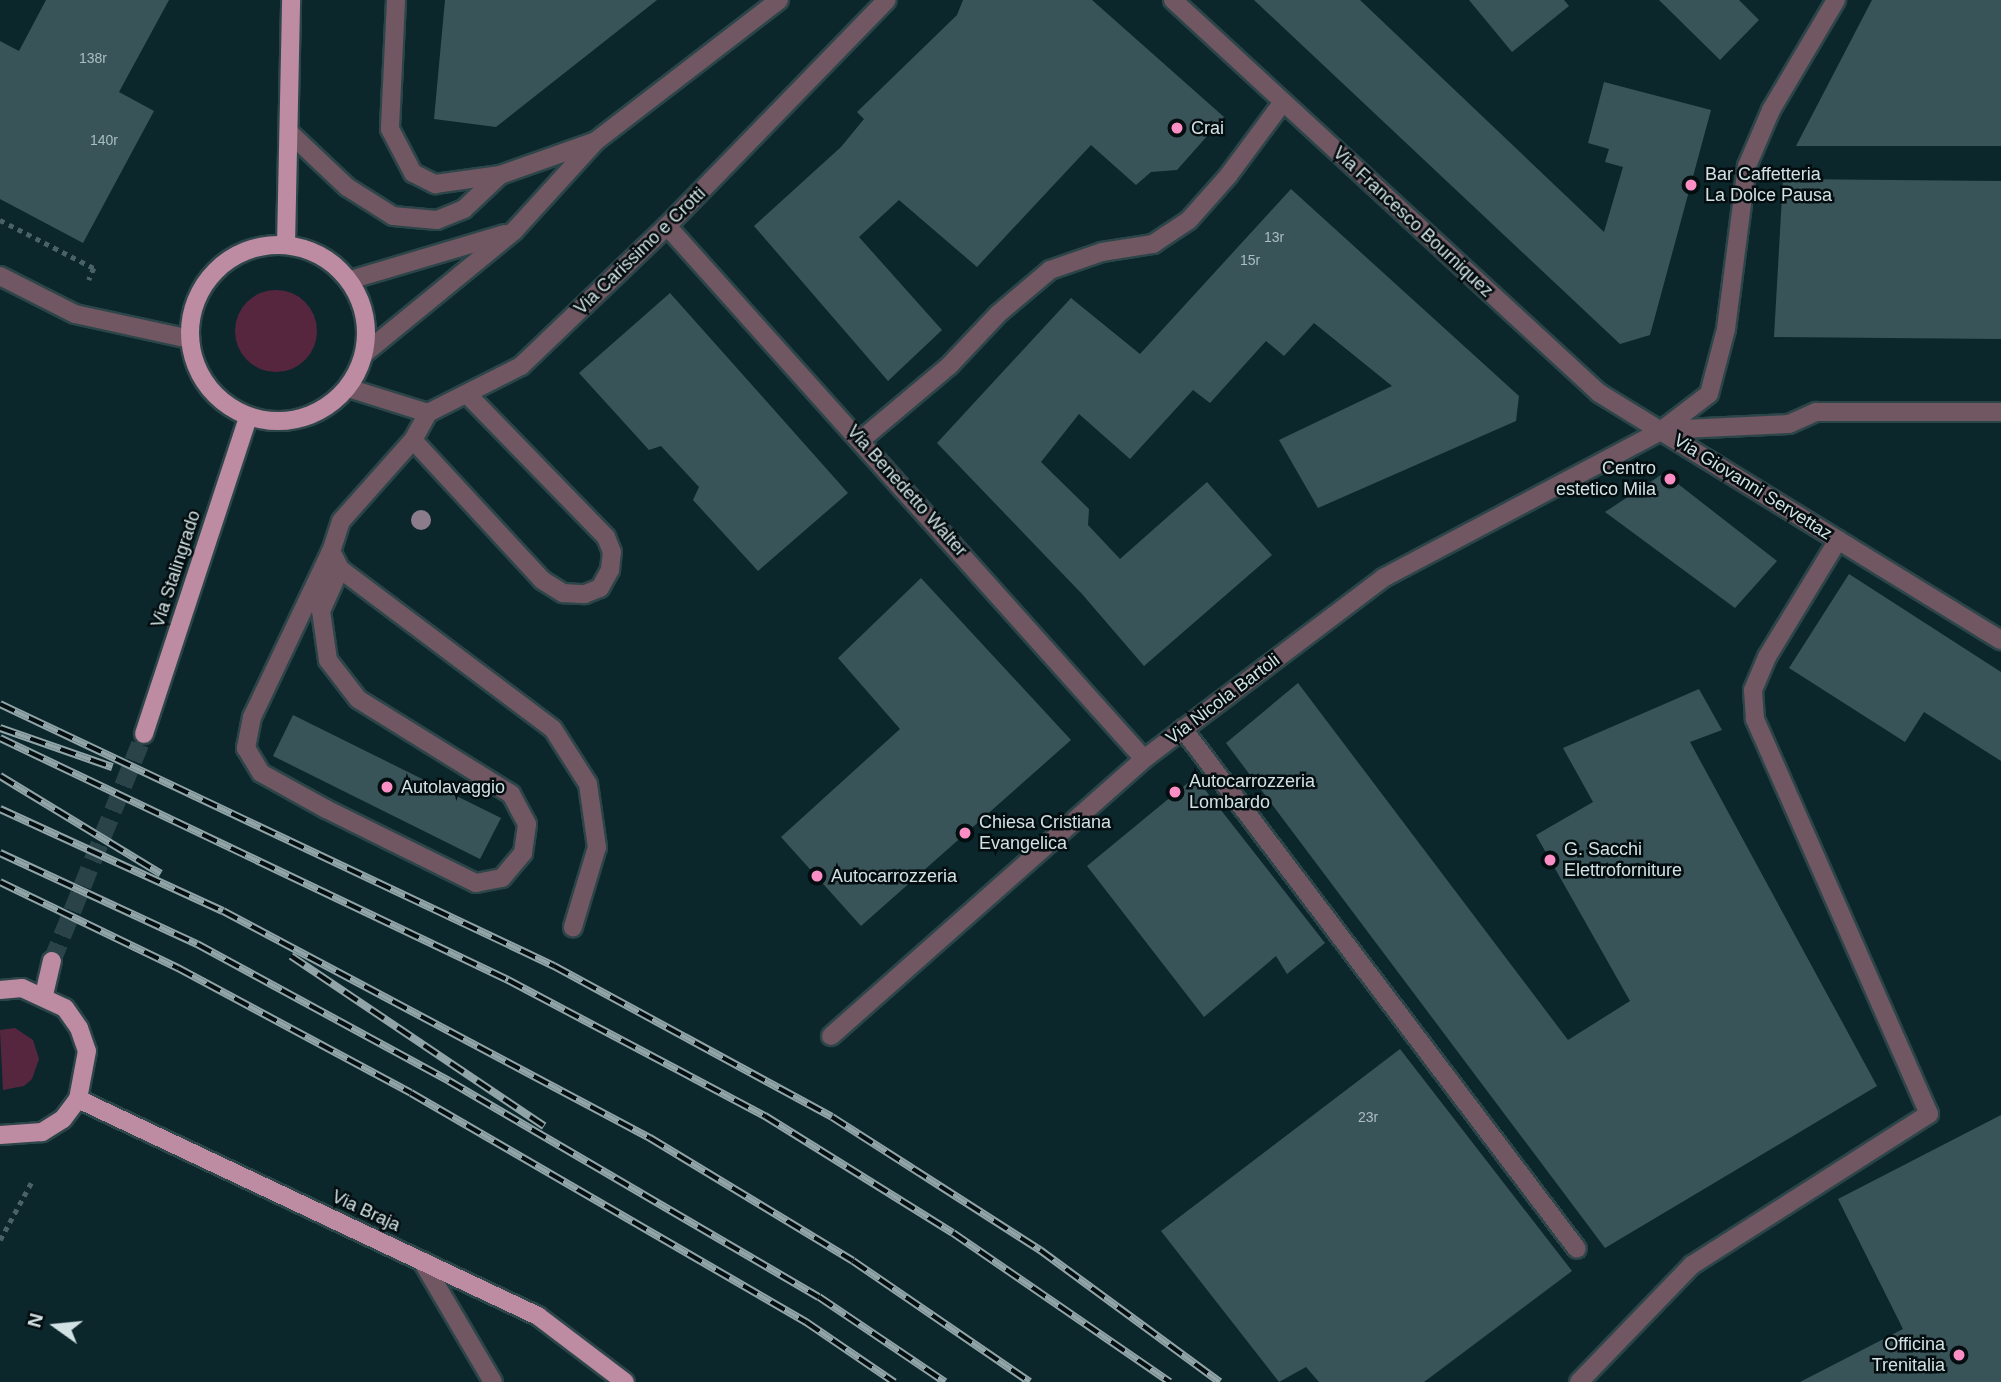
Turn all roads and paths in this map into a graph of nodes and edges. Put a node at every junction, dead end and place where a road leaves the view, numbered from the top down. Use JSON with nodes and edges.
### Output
{"nodes":[{"id":1,"x":290,"y":0,"type":"edge"},
{"id":2,"x":396,"y":0,"type":"edge"},
{"id":3,"x":779,"y":0,"type":"edge"},
{"id":4,"x":887,"y":0,"type":"edge"},
{"id":5,"x":1173,"y":0,"type":"edge"},
{"id":6,"x":1836,"y":0,"type":"edge"},
{"id":7,"x":1283,"y":102,"type":"junction"},
{"id":8,"x":292,"y":135,"type":"junction"},
{"id":9,"x":596,"y":141,"type":"junction"},
{"id":10,"x":500,"y":175,"type":"junction"},
{"id":11,"x":0,"y":220,"type":"edge"},
{"id":12,"x":667,"y":226,"type":"junction"},
{"id":13,"x":514,"y":231,"type":"junction"},
{"id":14,"x":286,"y":245,"type":"junction"},
{"id":15,"x":0,"y":276,"type":"edge"},
{"id":16,"x":349,"y":280,"type":"junction"},
{"id":17,"x":75,"y":314,"type":"junction"},
{"id":18,"x":190,"y":339,"type":"junction"},
{"id":19,"x":365,"y":353,"type":"junction"},
{"id":20,"x":348,"y":388,"type":"junction"},
{"id":21,"x":467,"y":394,"type":"junction"},
{"id":22,"x":2001,"y":412,"type":"edge"},
{"id":23,"x":428,"y":413,"type":"junction"},
{"id":24,"x":248,"y":417,"type":"junction"},
{"id":25,"x":1662,"y":430,"type":"junction"},
{"id":26,"x":862,"y":439,"type":"junction"},
{"id":27,"x":413,"y":440,"type":"junction"},
{"id":28,"x":1838,"y":540,"type":"junction"},
{"id":29,"x":331,"y":551,"type":"junction"},
{"id":30,"x":340,"y":569,"type":"junction"},
{"id":31,"x":2001,"y":640,"type":"edge"},
{"id":32,"x":1183,"y":729,"type":"junction"},
{"id":33,"x":144,"y":734,"type":"tunnel mouth"},
{"id":34,"x":1144,"y":759,"type":"junction"},
{"id":35,"x":573,"y":927,"type":"dead end"},
{"id":36,"x":52,"y":961,"type":"tunnel mouth"},
{"id":37,"x":0,"y":990,"type":"edge"},
{"id":38,"x":44,"y":995,"type":"junction"},
{"id":39,"x":831,"y":1036,"type":"dead end"},
{"id":40,"x":78,"y":1099,"type":"junction"},
{"id":41,"x":0,"y":1135,"type":"edge"},
{"id":42,"x":31,"y":1183,"type":"dead end"},
{"id":43,"x":0,"y":1240,"type":"edge"},
{"id":44,"x":1577,"y":1249,"type":"dead end"},
{"id":45,"x":422,"y":1261,"type":"junction"},
{"id":46,"x":493,"y":1382,"type":"edge"},
{"id":47,"x":625,"y":1382,"type":"edge"},
{"id":48,"x":1579,"y":1382,"type":"edge"}],
"edges":[{"from":1,"to":8,"type":"main road"},
{"from":2,"to":10,"type":"street"},
{"from":3,"to":9,"type":"street"},
{"from":4,"to":12,"type":"street","name":"Via Carissimo e Crotti"},
{"from":5,"to":7,"type":"street","name":"Via Francesco Bourniquez"},
{"from":6,"to":25,"type":"street","name":"Via Giovanni Servettaz"},
{"from":7,"to":25,"type":"street","name":"Via Francesco Bourniquez"},
{"from":7,"to":26,"type":"street"},
{"from":8,"to":10,"type":"street"},
{"from":8,"to":14,"type":"main road"},
{"from":9,"to":10,"type":"street"},
{"from":9,"to":13,"type":"street"},
{"from":11,"to":17,"type":"path"},
{"from":12,"to":21,"type":"street","name":"Via Carissimo e Crotti"},
{"from":12,"to":26,"type":"street","name":"Via Benedetto Walter"},
{"from":13,"to":16,"type":"street"},
{"from":13,"to":19,"type":"street"},
{"from":14,"to":16,"type":"main road"},
{"from":14,"to":18,"type":"main road"},
{"from":15,"to":17,"type":"street"},
{"from":16,"to":19,"type":"main road"},
{"from":17,"to":18,"type":"street"},
{"from":18,"to":24,"type":"main road"},
{"from":19,"to":20,"type":"main road"},
{"from":20,"to":23,"type":"street"},
{"from":20,"to":24,"type":"main road"},
{"from":21,"to":23,"type":"street","name":"Via Carissimo e Crotti"},
{"from":21,"to":27,"type":"street"},
{"from":22,"to":25,"type":"street"},
{"from":23,"to":27,"type":"street"},
{"from":24,"to":33,"type":"main road","name":"Via Stalingrado"},
{"from":25,"to":28,"type":"street","name":"Via Giovanni Servettaz"},
{"from":25,"to":32,"type":"street","name":"Via Nicola Bartoli"},
{"from":26,"to":34,"type":"street","name":"Via Benedetto Walter"},
{"from":27,"to":29,"type":"street"},
{"from":28,"to":31,"type":"street","name":"Via Giovanni Servettaz"},
{"from":28,"to":48,"type":"street"},
{"from":29,"to":30,"type":"street"},
{"from":29,"to":30,"type":"street"},
{"from":30,"to":35,"type":"street"},
{"from":32,"to":34,"type":"street","name":"Via Nicola Bartoli"},
{"from":32,"to":44,"type":"street"},
{"from":34,"to":39,"type":"street","name":"Via Nicola Bartoli"},
{"from":36,"to":38,"type":"main road"},
{"from":37,"to":38,"type":"main road"},
{"from":38,"to":40,"type":"main road"},
{"from":40,"to":41,"type":"main road"},
{"from":40,"to":45,"type":"main road","name":"Via Braja"},
{"from":42,"to":43,"type":"path"},
{"from":45,"to":46,"type":"street"},
{"from":45,"to":47,"type":"main road","name":"Via Braja"}]}
